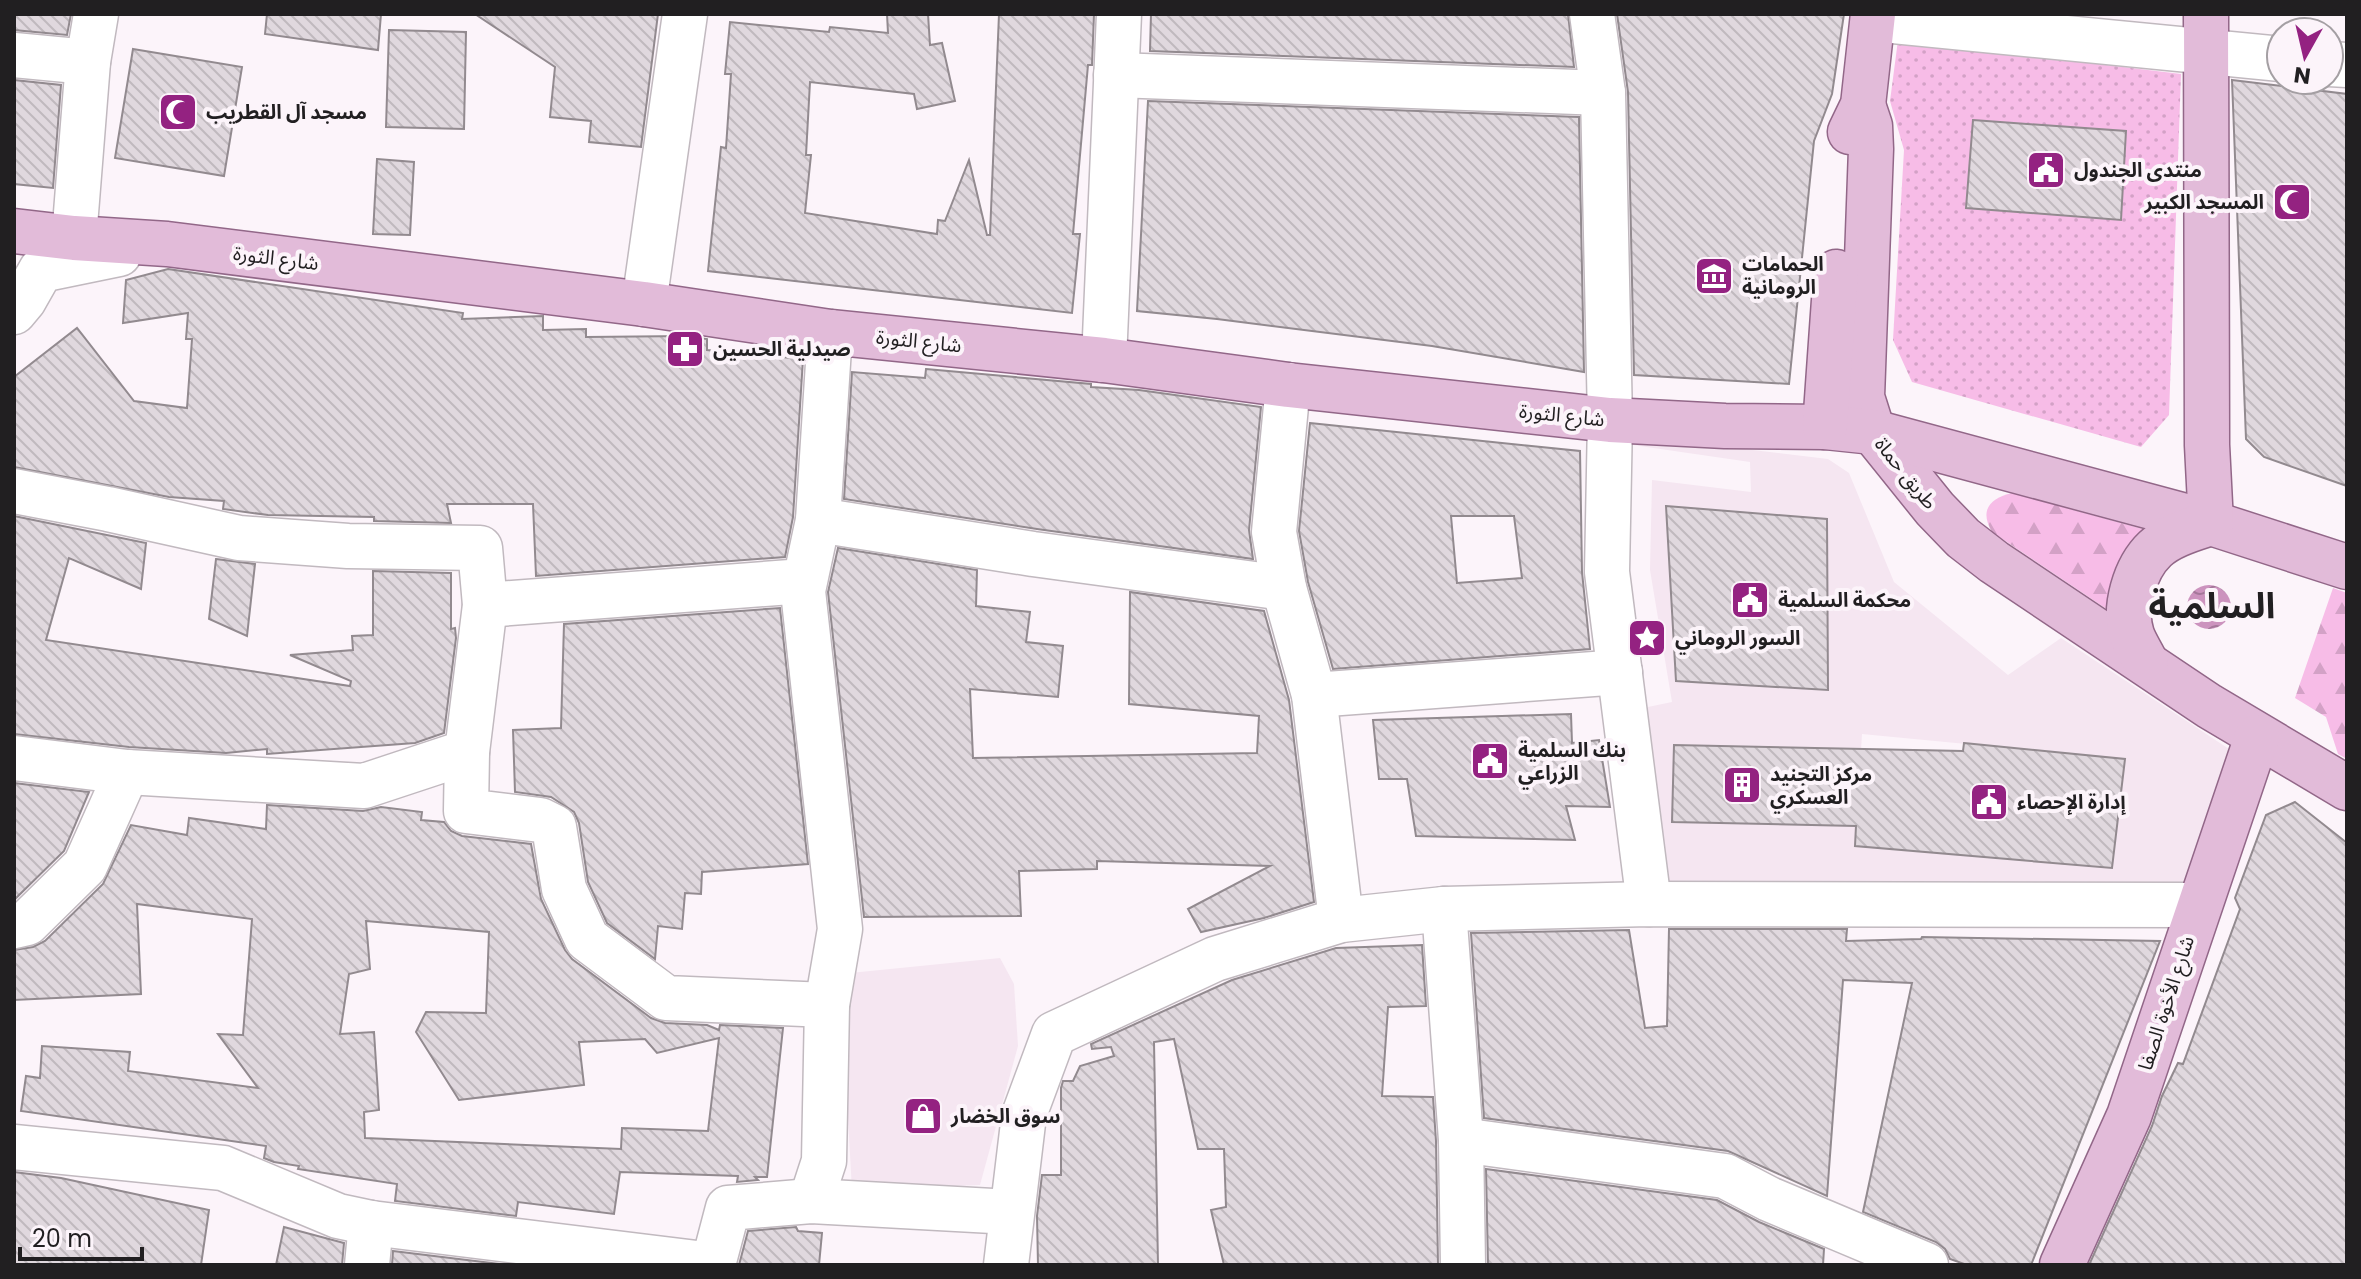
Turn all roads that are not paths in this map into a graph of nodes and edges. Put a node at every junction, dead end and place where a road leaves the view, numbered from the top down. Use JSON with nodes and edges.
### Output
{"nodes":[{"id":1,"x":96,"y":14,"type":"edge"},
{"id":2,"x":685,"y":14,"type":"edge"},
{"id":3,"x":1119,"y":14,"type":"edge"},
{"id":4,"x":1592,"y":14,"type":"edge"},
{"id":5,"x":1873,"y":17,"type":"edge"},
{"id":6,"x":2206,"y":33,"type":"edge"},
{"id":7,"x":2265,"y":53,"type":"edge"},
{"id":8,"x":14,"y":55,"type":"edge"},
{"id":9,"x":88,"y":62,"type":"junction"},
{"id":10,"x":1116,"y":75,"type":"junction"},
{"id":11,"x":1603,"y":93,"type":"junction"},
{"id":12,"x":1863,"y":105,"type":"junction"},
{"id":13,"x":14,"y":231,"type":"edge"},
{"id":14,"x":74,"y":238,"type":"junction"},
{"id":15,"x":167,"y":244,"type":"junction"},
{"id":16,"x":644,"y":304,"type":"junction"},
{"id":17,"x":14,"y":312,"type":"edge"},
{"id":18,"x":830,"y":332,"type":"junction"},
{"id":19,"x":1104,"y":360,"type":"junction"},
{"id":20,"x":1288,"y":385,"type":"junction"},
{"id":21,"x":1610,"y":420,"type":"junction"},
{"id":22,"x":1825,"y":427,"type":"junction"},
{"id":23,"x":1873,"y":432,"type":"junction"},
{"id":24,"x":14,"y":491,"type":"edge"},
{"id":25,"x":818,"y":520,"type":"junction"},
{"id":26,"x":2211,"y":523,"type":"junction"},
{"id":27,"x":2347,"y":567,"type":"edge"},
{"id":28,"x":804,"y":581,"type":"junction"},
{"id":29,"x":1284,"y":588,"type":"junction"},
{"id":30,"x":485,"y":605,"type":"junction"},
{"id":31,"x":2146,"y":663,"type":"junction"},
{"id":32,"x":1620,"y":672,"type":"junction"},
{"id":33,"x":1314,"y":695,"type":"junction"},
{"id":34,"x":2257,"y":737,"type":"junction"},
{"id":35,"x":467,"y":752,"type":"junction"},
{"id":36,"x":14,"y":758,"type":"edge"},
{"id":37,"x":127,"y":772,"type":"junction"},
{"id":38,"x":2347,"y":788,"type":"edge"},
{"id":39,"x":1649,"y":904,"type":"junction"},
{"id":40,"x":2199,"y":905,"type":"junction"},
{"id":41,"x":1444,"y":909,"type":"junction"},
{"id":42,"x":1341,"y":920,"type":"junction"},
{"id":43,"x":14,"y":926,"type":"edge"},
{"id":44,"x":827,"y":1005,"type":"junction"},
{"id":45,"x":1461,"y":1140,"type":"junction"},
{"id":46,"x":14,"y":1147,"type":"edge"},
{"id":47,"x":811,"y":1201,"type":"junction"},
{"id":48,"x":1011,"y":1212,"type":"junction"},
{"id":49,"x":369,"y":1244,"type":"edge"},
{"id":50,"x":713,"y":1265,"type":"edge"},
{"id":51,"x":1006,"y":1265,"type":"edge"},
{"id":52,"x":1463,"y":1265,"type":"edge"},
{"id":53,"x":1926,"y":1265,"type":"edge"},
{"id":54,"x":2062,"y":1265,"type":"edge"}],
"edges":[{"from":1,"to":9,"type":"street"},
{"from":2,"to":16,"type":"street"},
{"from":3,"to":10,"type":"street"},
{"from":4,"to":11,"type":"street"},
{"from":5,"to":6,"type":"street"},
{"from":5,"to":12,"type":"main road"},
{"from":6,"to":7,"type":"street"},
{"from":6,"to":26,"type":"main road"},
{"from":8,"to":9,"type":"street"},
{"from":9,"to":14,"type":"street"},
{"from":10,"to":11,"type":"street"},
{"from":10,"to":19,"type":"street"},
{"from":11,"to":21,"type":"street"},
{"from":12,"to":22,"type":"main road"},
{"from":12,"to":23,"type":"main road"},
{"from":13,"to":14,"type":"main road","name":"شارع الثورة"},
{"from":14,"to":15,"type":"main road","name":"شارع الثورة"},
{"from":15,"to":16,"type":"main road","name":"شارع الثورة"},
{"from":15,"to":17,"type":"street"},
{"from":16,"to":18,"type":"main road","name":"شارع الثورة"},
{"from":18,"to":19,"type":"main road","name":"شارع الثورة"},
{"from":18,"to":25,"type":"street"},
{"from":19,"to":20,"type":"main road","name":"شارع الثورة"},
{"from":20,"to":21,"type":"main road","name":"شارع الثورة"},
{"from":20,"to":29,"type":"street"},
{"from":21,"to":22,"type":"main road","name":"شارع الثورة"},
{"from":21,"to":32,"type":"street"},
{"from":22,"to":23,"type":"main road","name":"شارع الثورة"},
{"from":23,"to":26,"type":"main road","name":"طريق حماة"},
{"from":23,"to":31,"type":"main road","name":"طريق حماة"},
{"from":24,"to":30,"type":"street"},
{"from":25,"to":28,"type":"street"},
{"from":25,"to":29,"type":"street"},
{"from":26,"to":27,"type":"main road","name":"طريق حماة"},
{"from":26,"to":31,"type":"main road"},
{"from":28,"to":30,"type":"street"},
{"from":28,"to":44,"type":"street"},
{"from":29,"to":33,"type":"street"},
{"from":30,"to":35,"type":"street"},
{"from":31,"to":34,"type":"main road","name":"طريق حماة"},
{"from":32,"to":33,"type":"street"},
{"from":32,"to":39,"type":"street"},
{"from":33,"to":42,"type":"street"},
{"from":34,"to":38,"type":"main road","name":"طريق حماة"},
{"from":34,"to":40,"type":"main road","name":"شارع الأخوة الصفا"},
{"from":35,"to":37,"type":"street"},
{"from":35,"to":44,"type":"street"},
{"from":36,"to":37,"type":"street"},
{"from":37,"to":43,"type":"street"},
{"from":39,"to":40,"type":"street"},
{"from":39,"to":41,"type":"street"},
{"from":40,"to":54,"type":"main road","name":"شارع الأخوة الصفا"},
{"from":41,"to":42,"type":"street"},
{"from":41,"to":45,"type":"street"},
{"from":42,"to":48,"type":"street"},
{"from":44,"to":47,"type":"street"},
{"from":45,"to":52,"type":"street"},
{"from":45,"to":53,"type":"street"},
{"from":46,"to":49,"type":"street"},
{"from":47,"to":48,"type":"street"},
{"from":47,"to":50,"type":"street"},
{"from":48,"to":51,"type":"street"},
{"from":49,"to":50,"type":"street"}]}
